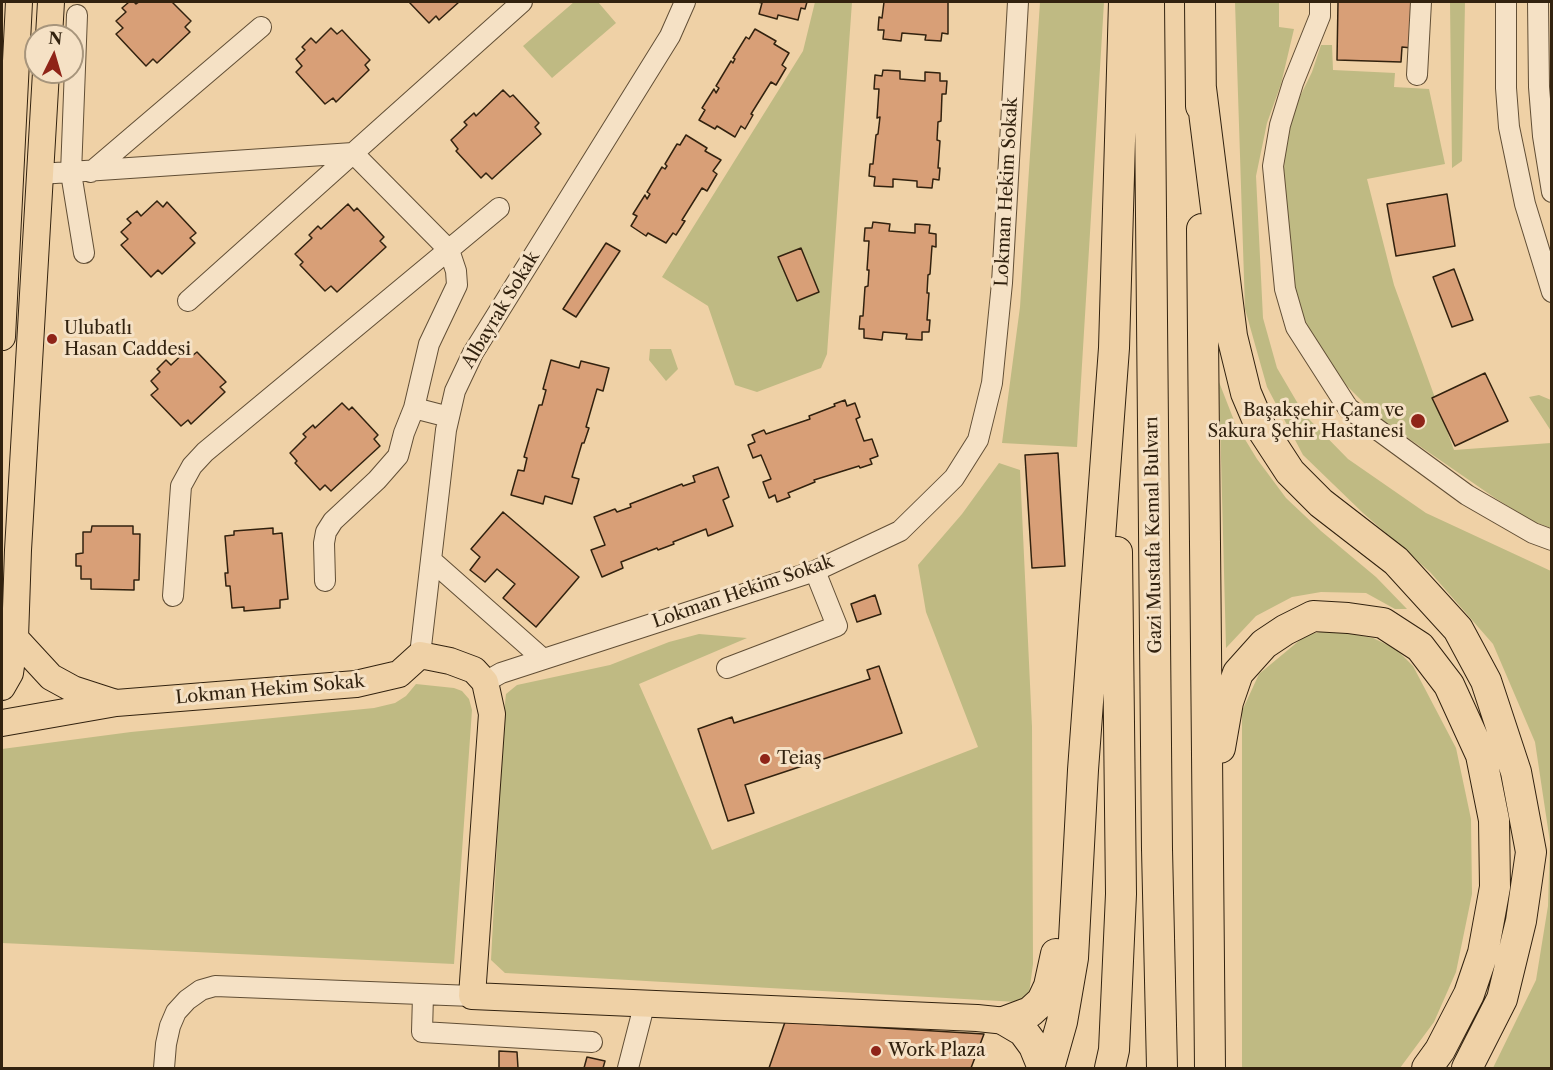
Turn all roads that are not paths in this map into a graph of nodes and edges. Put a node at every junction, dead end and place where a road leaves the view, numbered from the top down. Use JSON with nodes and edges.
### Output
{"nodes":[{"id":1,"x":19,"y":2,"type":"edge"},
{"id":2,"x":51,"y":2,"type":"edge"},
{"id":3,"x":522,"y":2,"type":"edge"},
{"id":4,"x":685,"y":2,"type":"edge"},
{"id":5,"x":1018,"y":2,"type":"edge"},
{"id":6,"x":1125,"y":2,"type":"edge"},
{"id":7,"x":1149,"y":2,"type":"edge"},
{"id":8,"x":1200,"y":2,"type":"edge"},
{"id":9,"x":1320,"y":2,"type":"edge"},
{"id":10,"x":1421,"y":2,"type":"edge"},
{"id":11,"x":1506,"y":2,"type":"edge"},
{"id":12,"x":1538,"y":2,"type":"edge"},
{"id":13,"x":77,"y":15,"type":"dead end"},
{"id":14,"x":50,"y":24,"type":"edge"},
{"id":15,"x":261,"y":27,"type":"dead end"},
{"id":16,"x":1417,"y":75,"type":"dead end"},
{"id":17,"x":45,"y":84,"type":"edge"},
{"id":18,"x":1201,"y":88,"type":"junction"},
{"id":19,"x":1547,"y":136,"type":"edge"},
{"id":20,"x":353,"y":153,"type":"junction"},
{"id":21,"x":1514,"y":153,"type":"junction"},
{"id":22,"x":91,"y":172,"type":"junction"},
{"id":23,"x":71,"y":173,"type":"junction"},
{"id":24,"x":40,"y":174,"type":"junction"},
{"id":25,"x":5,"y":175,"type":"edge"},
{"id":26,"x":1551,"y":192,"type":"edge"},
{"id":27,"x":499,"y":208,"type":"dead end"},
{"id":28,"x":449,"y":250,"type":"junction"},
{"id":29,"x":84,"y":253,"type":"dead end"},
{"id":30,"x":1551,"y":292,"type":"edge"},
{"id":31,"x":188,"y":302,"type":"dead end"},
{"id":32,"x":2,"y":337,"type":"edge"},
{"id":33,"x":1114,"y":348,"type":"junction"},
{"id":34,"x":414,"y":408,"type":"junction"},
{"id":35,"x":449,"y":417,"type":"junction"},
{"id":36,"x":1551,"y":540,"type":"edge"},
{"id":37,"x":431,"y":560,"type":"junction"},
{"id":38,"x":815,"y":571,"type":"junction"},
{"id":39,"x":325,"y":581,"type":"dead end"},
{"id":40,"x":173,"y":596,"type":"dead end"},
{"id":41,"x":8,"y":634,"type":"edge"},
{"id":42,"x":420,"y":655,"type":"junction"},
{"id":43,"x":543,"y":659,"type":"junction"},
{"id":44,"x":727,"y":668,"type":"dead end"},
{"id":45,"x":485,"y":682,"type":"junction"},
{"id":46,"x":2,"y":687,"type":"edge"},
{"id":47,"x":116,"y":703,"type":"junction"},
{"id":48,"x":5,"y":721,"type":"edge"},
{"id":49,"x":1083,"y":770,"type":"junction"},
{"id":50,"x":1207,"y":825,"type":"junction"},
{"id":51,"x":423,"y":995,"type":"junction"},
{"id":52,"x":472,"y":996,"type":"junction"},
{"id":53,"x":645,"y":1002,"type":"junction"},
{"id":54,"x":1006,"y":1021,"type":"junction"},
{"id":55,"x":592,"y":1042,"type":"dead end"},
{"id":56,"x":164,"y":1068,"type":"edge"},
{"id":57,"x":628,"y":1068,"type":"edge"},
{"id":58,"x":1043,"y":1068,"type":"edge"},
{"id":59,"x":1049,"y":1068,"type":"edge"},
{"id":60,"x":1110,"y":1068,"type":"edge"},
{"id":61,"x":1162,"y":1068,"type":"edge"},
{"id":62,"x":1210,"y":1068,"type":"edge"},
{"id":63,"x":1427,"y":1068,"type":"edge"},
{"id":64,"x":1467,"y":1068,"type":"edge"}],
"edges":[{"from":1,"to":25,"type":"main road"},
{"from":2,"to":14,"type":"main road"},
{"from":3,"to":20,"type":"street"},
{"from":4,"to":35,"type":"street","name":"Albayrak Sokak"},
{"from":5,"to":38,"type":"street","name":"Lokman Hekim Sokak"},
{"from":6,"to":33,"type":"highway"},
{"from":7,"to":61,"type":"highway","name":"Gazi Mustafa Kemal Bulvarı"},
{"from":8,"to":18,"type":"highway"},
{"from":9,"to":36,"type":"street"},
{"from":10,"to":16,"type":"street"},
{"from":11,"to":21,"type":"street"},
{"from":12,"to":19,"type":"street"},
{"from":13,"to":23,"type":"street"},
{"from":15,"to":22,"type":"street"},
{"from":17,"to":24,"type":"main road"},
{"from":18,"to":50,"type":"highway"},
{"from":18,"to":64,"type":"highway"},
{"from":19,"to":21,"type":"street"},
{"from":19,"to":26,"type":"street"},
{"from":20,"to":22,"type":"street"},
{"from":20,"to":28,"type":"street"},
{"from":20,"to":31,"type":"street"},
{"from":21,"to":30,"type":"street"},
{"from":22,"to":23,"type":"street"},
{"from":23,"to":24,"type":"street"},
{"from":23,"to":29,"type":"street"},
{"from":24,"to":41,"type":"main road"},
{"from":25,"to":32,"type":"main road"},
{"from":27,"to":28,"type":"street"},
{"from":28,"to":34,"type":"street"},
{"from":28,"to":40,"type":"street"},
{"from":33,"to":49,"type":"highway"},
{"from":33,"to":60,"type":"highway"},
{"from":34,"to":35,"type":"street"},
{"from":34,"to":39,"type":"street"},
{"from":35,"to":37,"type":"street","name":"Albayrak Sokak"},
{"from":37,"to":42,"type":"street","name":"Albayrak Sokak"},
{"from":37,"to":43,"type":"street"},
{"from":38,"to":43,"type":"street","name":"Lokman Hekim Sokak"},
{"from":38,"to":44,"type":"street"},
{"from":41,"to":46,"type":"main road"},
{"from":41,"to":47,"type":"main road"},
{"from":42,"to":45,"type":"main road"},
{"from":42,"to":47,"type":"main road","name":"Lokman Hekim Sokak"},
{"from":43,"to":45,"type":"street","name":"Lokman Hekim Sokak"},
{"from":45,"to":52,"type":"main road"},
{"from":47,"to":48,"type":"main road","name":"Lokman Hekim Sokak"},
{"from":49,"to":54,"type":"highway"},
{"from":49,"to":59,"type":"highway"},
{"from":50,"to":62,"type":"highway"},
{"from":50,"to":63,"type":"highway"},
{"from":51,"to":52,"type":"street"},
{"from":51,"to":55,"type":"street"},
{"from":51,"to":56,"type":"street"},
{"from":52,"to":53,"type":"main road"},
{"from":53,"to":54,"type":"main road"},
{"from":53,"to":57,"type":"street"},
{"from":54,"to":58,"type":"highway"}]}
